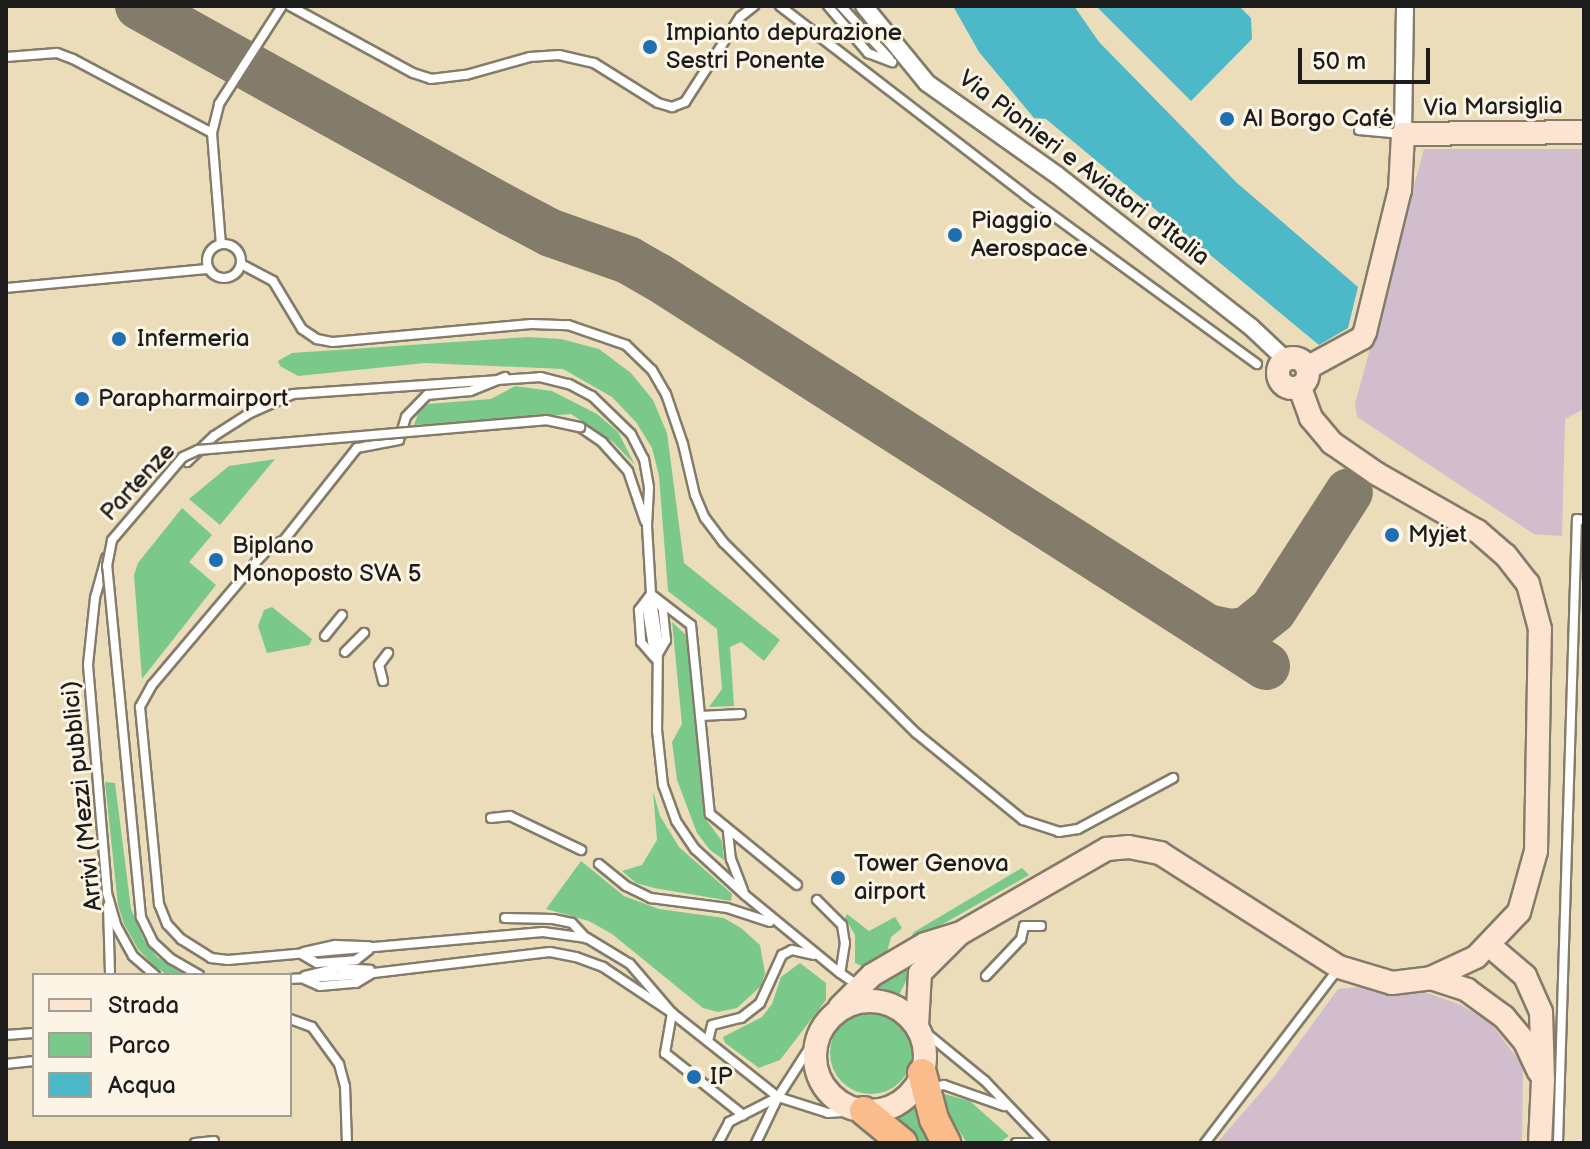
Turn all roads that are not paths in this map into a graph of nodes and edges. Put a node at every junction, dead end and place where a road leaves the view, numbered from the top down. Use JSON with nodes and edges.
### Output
{"nodes":[{"id":1,"x":282,"y":6,"type":"edge"},
{"id":2,"x":290,"y":6,"type":"edge"},
{"id":3,"x":754,"y":6,"type":"edge"},
{"id":4,"x":780,"y":6,"type":"edge"},
{"id":5,"x":828,"y":6,"type":"edge"},
{"id":6,"x":841,"y":6,"type":"edge"},
{"id":7,"x":864,"y":6,"type":"edge"},
{"id":8,"x":1405,"y":6,"type":"edge"},
{"id":9,"x":6,"y":57,"type":"edge"},
{"id":10,"x":897,"y":58,"type":"junction"},
{"id":11,"x":1359,"y":130,"type":"dead end"},
{"id":12,"x":1584,"y":132,"type":"edge"},
{"id":13,"x":212,"y":133,"type":"junction"},
{"id":14,"x":1403,"y":134,"type":"junction"},
{"id":15,"x":221,"y":244,"type":"junction"},
{"id":16,"x":241,"y":264,"type":"junction"},
{"id":17,"x":208,"y":269,"type":"junction"},
{"id":18,"x":6,"y":288,"type":"edge"},
{"id":19,"x":1285,"y":359,"type":"joint"},
{"id":20,"x":1257,"y":364,"type":"dead end"},
{"id":21,"x":1307,"y":373,"type":"junction"},
{"id":22,"x":505,"y":377,"type":"junction"},
{"id":23,"x":187,"y":462,"type":"dead end"},
{"id":24,"x":1584,"y":520,"type":"edge"},
{"id":25,"x":647,"y":526,"type":"junction"},
{"id":26,"x":112,"y":550,"type":"dead end"},
{"id":27,"x":651,"y":594,"type":"junction"},
{"id":28,"x":342,"y":615,"type":"dead end"},
{"id":29,"x":364,"y":633,"type":"dead end"},
{"id":30,"x":325,"y":636,"type":"dead end"},
{"id":31,"x":345,"y":652,"type":"dead end"},
{"id":32,"x":388,"y":653,"type":"dead end"},
{"id":33,"x":655,"y":658,"type":"junction"},
{"id":34,"x":383,"y":681,"type":"dead end"},
{"id":35,"x":741,"y":714,"type":"dead end"},
{"id":36,"x":700,"y":716,"type":"junction"},
{"id":37,"x":1173,"y":778,"type":"dead end"},
{"id":38,"x":491,"y":818,"type":"dead end"},
{"id":39,"x":728,"y":832,"type":"junction"},
{"id":40,"x":581,"y":850,"type":"dead end"},
{"id":41,"x":599,"y":864,"type":"dead end"},
{"id":42,"x":797,"y":885,"type":"dead end"},
{"id":43,"x":107,"y":893,"type":"junction"},
{"id":44,"x":745,"y":895,"type":"junction"},
{"id":45,"x":817,"y":900,"type":"dead end"},
{"id":46,"x":1002,"y":908,"type":"junction"},
{"id":47,"x":505,"y":918,"type":"dead end"},
{"id":48,"x":1024,"y":926,"type":"junction"},
{"id":49,"x":1041,"y":926,"type":"dead end"},
{"id":50,"x":781,"y":927,"type":"junction"},
{"id":51,"x":959,"y":934,"type":"junction"},
{"id":52,"x":587,"y":938,"type":"junction"},
{"id":53,"x":1490,"y":946,"type":"junction"},
{"id":54,"x":818,"y":956,"type":"junction"},
{"id":55,"x":1339,"y":967,"type":"junction"},
{"id":56,"x":375,"y":971,"type":"junction"},
{"id":57,"x":110,"y":973,"type":"edge"},
{"id":58,"x":153,"y":973,"type":"edge"},
{"id":59,"x":196,"y":973,"type":"edge"},
{"id":60,"x":840,"y":973,"type":"junction"},
{"id":61,"x":986,"y":976,"type":"dead end"},
{"id":62,"x":301,"y":978,"type":"junction"},
{"id":63,"x":1431,"y":978,"type":"junction"},
{"id":64,"x":292,"y":979,"type":"edge"},
{"id":65,"x":860,"y":987,"type":"junction"},
{"id":66,"x":1534,"y":997,"type":"junction"},
{"id":67,"x":882,"y":1002,"type":"junction"},
{"id":68,"x":672,"y":1013,"type":"junction"},
{"id":69,"x":292,"y":1020,"type":"edge"},
{"id":70,"x":826,"y":1023,"type":"junction"},
{"id":71,"x":917,"y":1026,"type":"junction"},
{"id":72,"x":32,"y":1033,"type":"edge"},
{"id":73,"x":1517,"y":1033,"type":"junction"},
{"id":74,"x":6,"y":1035,"type":"edge"},
{"id":75,"x":708,"y":1041,"type":"junction"},
{"id":76,"x":32,"y":1061,"type":"edge"},
{"id":77,"x":6,"y":1064,"type":"edge"},
{"id":78,"x":1543,"y":1080,"type":"junction"},
{"id":79,"x":919,"y":1086,"type":"junction"},
{"id":80,"x":778,"y":1097,"type":"junction"},
{"id":81,"x":1005,"y":1106,"type":"junction"},
{"id":82,"x":864,"y":1111,"type":"junction"},
{"id":83,"x":743,"y":1115,"type":"junction"},
{"id":84,"x":214,"y":1141,"type":"edge"},
{"id":85,"x":195,"y":1143,"type":"edge"},
{"id":86,"x":347,"y":1143,"type":"edge"},
{"id":87,"x":718,"y":1143,"type":"edge"},
{"id":88,"x":756,"y":1143,"type":"edge"},
{"id":89,"x":903,"y":1143,"type":"edge"},
{"id":90,"x":946,"y":1143,"type":"edge"},
{"id":91,"x":1016,"y":1143,"type":"edge"},
{"id":92,"x":1036,"y":1143,"type":"edge"},
{"id":93,"x":1044,"y":1143,"type":"edge"},
{"id":94,"x":1205,"y":1143,"type":"edge"},
{"id":95,"x":1540,"y":1143,"type":"edge"},
{"id":96,"x":1558,"y":1143,"type":"edge"}],
"edges":[{"from":1,"to":13,"type":"lane"},
{"from":2,"to":3,"type":"lane"},
{"from":4,"to":20,"type":"lane"},
{"from":5,"to":10,"type":"lane"},
{"from":6,"to":10,"type":"lane"},
{"from":7,"to":10,"type":"street","name":"Via Pionieri e Aviatori d'Italia"},
{"from":8,"to":14,"type":"street"},
{"from":9,"to":13,"type":"lane"},
{"from":10,"to":19,"type":"street","name":"Via Pionieri e Aviatori d'Italia"},
{"from":11,"to":14,"type":"lane"},
{"from":12,"to":14,"type":"street","name":"Via Marsiglia"},
{"from":13,"to":15,"type":"lane"},
{"from":14,"to":21,"type":"street"},
{"from":15,"to":16,"type":"lane"},
{"from":15,"to":17,"type":"lane"},
{"from":16,"to":17,"type":"lane"},
{"from":16,"to":37,"type":"lane"},
{"from":17,"to":18,"type":"lane"},
{"from":19,"to":21,"type":"street","name":"Via Pionieri e Aviatori d'Italia"},
{"from":21,"to":53,"type":"street"},
{"from":22,"to":23,"type":"lane"},
{"from":22,"to":25,"type":"lane"},
{"from":22,"to":52,"type":"lane"},
{"from":24,"to":96,"type":"lane"},
{"from":25,"to":27,"type":"lane"},
{"from":25,"to":59,"type":"lane","name":"Partenze","bridge":true},
{"from":26,"to":43,"type":"lane","name":"Arrivi (Mezzi pubblici)"},
{"from":27,"to":33,"type":"lane"},
{"from":27,"to":33,"type":"lane"},
{"from":27,"to":36,"type":"lane"},
{"from":28,"to":30,"type":"lane"},
{"from":29,"to":31,"type":"lane"},
{"from":32,"to":34,"type":"lane"},
{"from":33,"to":44,"type":"lane"},
{"from":35,"to":36,"type":"lane"},
{"from":36,"to":39,"type":"lane"},
{"from":38,"to":40,"type":"lane"},
{"from":39,"to":42,"type":"lane"},
{"from":39,"to":44,"type":"lane"},
{"from":41,"to":50,"type":"lane"},
{"from":43,"to":57,"type":"lane"},
{"from":43,"to":58,"type":"lane","name":"Arrivi (Mezzi pubblici)"},
{"from":44,"to":50,"type":"lane"},
{"from":45,"to":60,"type":"lane"},
{"from":46,"to":48,"type":"lane"},
{"from":46,"to":51,"type":"street"},
{"from":46,"to":55,"type":"street"},
{"from":47,"to":52,"type":"lane"},
{"from":48,"to":49,"type":"lane"},
{"from":48,"to":61,"type":"lane"},
{"from":50,"to":54,"type":"lane"},
{"from":51,"to":65,"type":"street"},
{"from":51,"to":71,"type":"street"},
{"from":52,"to":68,"type":"lane"},
{"from":53,"to":63,"type":"street"},
{"from":53,"to":66,"type":"street"},
{"from":54,"to":60,"type":"lane"},
{"from":54,"to":75,"type":"lane"},
{"from":55,"to":63,"type":"street"},
{"from":55,"to":94,"type":"lane"},
{"from":56,"to":62,"type":"lane"},
{"from":56,"to":62,"type":"lane"},
{"from":56,"to":68,"type":"lane"},
{"from":60,"to":65,"type":"lane"},
{"from":62,"to":64,"type":"lane"},
{"from":63,"to":73,"type":"street"},
{"from":65,"to":67,"type":"lane"},
{"from":65,"to":70,"type":"street"},
{"from":66,"to":73,"type":"street"},
{"from":66,"to":78,"type":"street"},
{"from":67,"to":70,"type":"street"},
{"from":67,"to":71,"type":"street"},
{"from":68,"to":75,"type":"lane"},
{"from":68,"to":83,"type":"lane"},
{"from":69,"to":86,"type":"lane"},
{"from":70,"to":80,"type":"lane"},
{"from":70,"to":82,"type":"street"},
{"from":71,"to":79,"type":"street"},
{"from":71,"to":81,"type":"lane"},
{"from":72,"to":74,"type":"lane"},
{"from":73,"to":78,"type":"street"},
{"from":75,"to":80,"type":"lane"},
{"from":76,"to":77,"type":"lane"},
{"from":78,"to":95,"type":"street"},
{"from":79,"to":81,"type":"lane"},
{"from":79,"to":82,"type":"street"},
{"from":79,"to":90,"type":"highway"},
{"from":80,"to":82,"type":"lane"},
{"from":80,"to":83,"type":"lane"},
{"from":80,"to":88,"type":"lane"},
{"from":81,"to":93,"type":"lane"},
{"from":82,"to":89,"type":"highway"},
{"from":83,"to":87,"type":"lane"},
{"from":84,"to":85,"type":"lane"},
{"from":91,"to":92,"type":"lane"}]}
